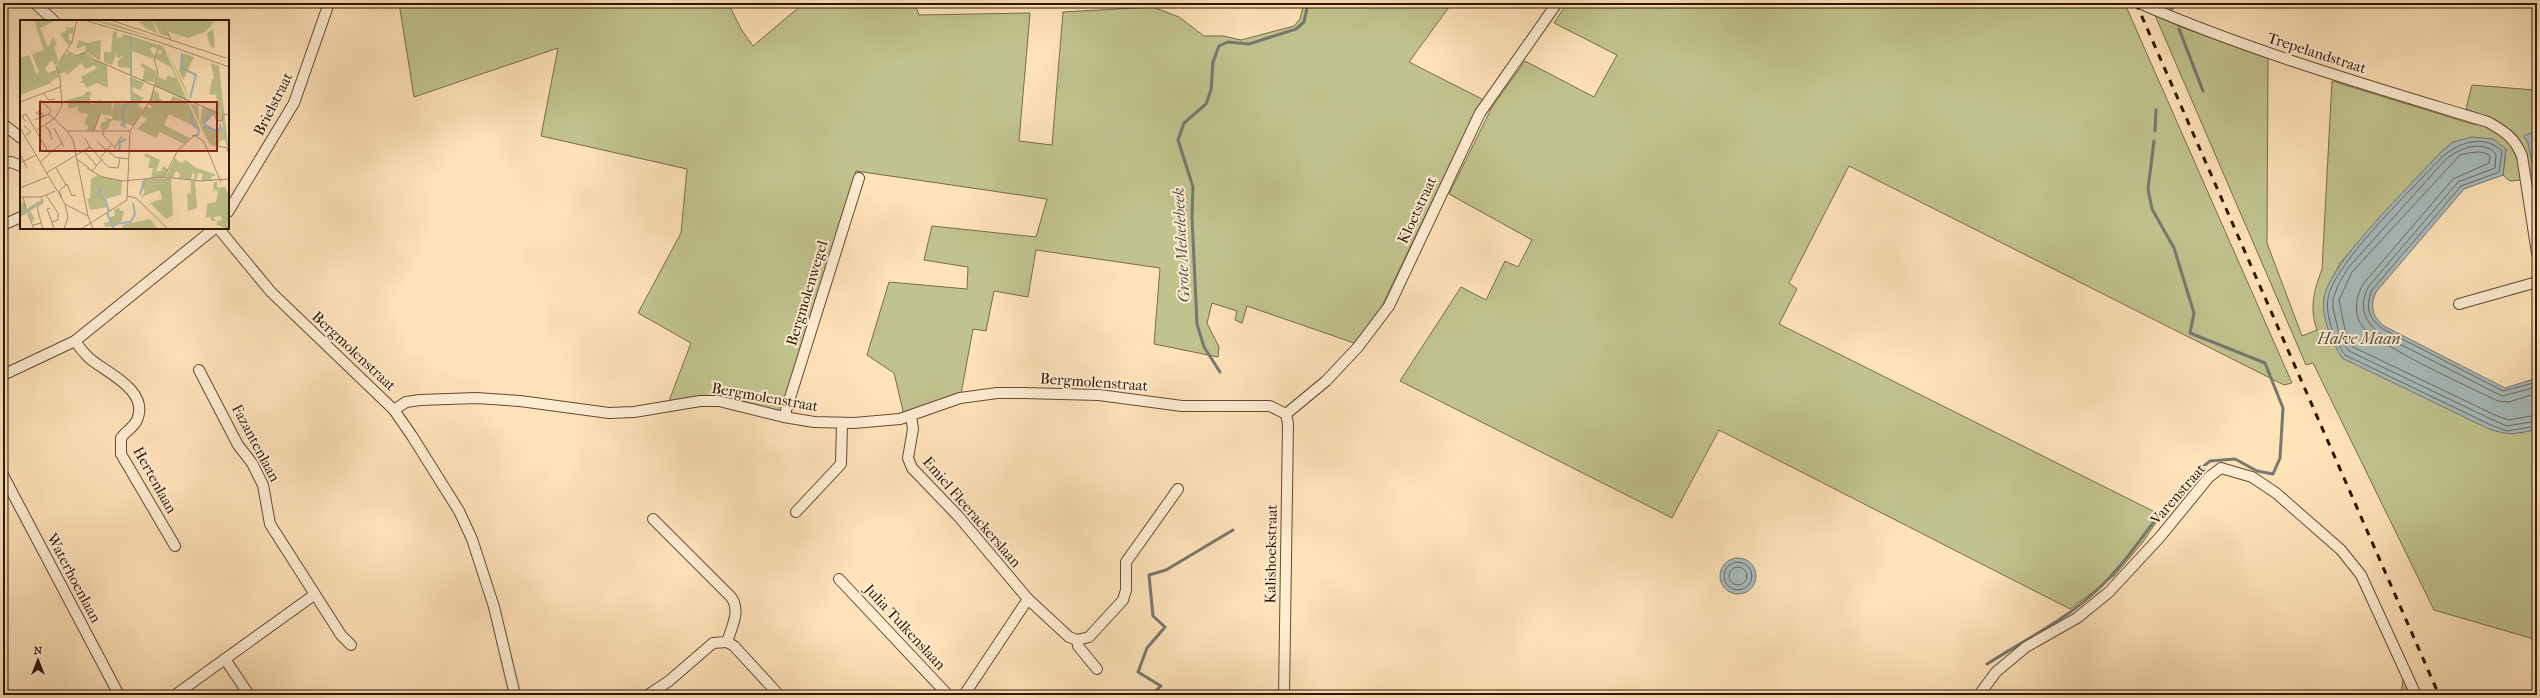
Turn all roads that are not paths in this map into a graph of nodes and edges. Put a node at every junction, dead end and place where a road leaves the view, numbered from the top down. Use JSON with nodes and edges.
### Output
{"nodes":[{"id":1,"x":35,"y":3,"type":"edge"},
{"id":2,"x":329,"y":3,"type":"edge"},
{"id":3,"x":1557,"y":3,"type":"edge"},
{"id":4,"x":2139,"y":3,"type":"edge"},
{"id":5,"x":53,"y":20,"type":"edge"},
{"id":6,"x":3,"y":124,"type":"edge"},
{"id":7,"x":20,"y":137,"type":"edge"},
{"id":8,"x":3,"y":164,"type":"edge"},
{"id":9,"x":20,"y":166,"type":"edge"},
{"id":10,"x":859,"y":178,"type":"dead end"},
{"id":11,"x":229,"y":210,"type":"edge"},
{"id":12,"x":20,"y":217,"type":"edge"},
{"id":13,"x":3,"y":225,"type":"edge"},
{"id":14,"x":215,"y":229,"type":"edge"},
{"id":15,"x":217,"y":229,"type":"edge"},
{"id":16,"x":2537,"y":253,"type":"edge"},
{"id":17,"x":2537,"y":282,"type":"edge"},
{"id":18,"x":2459,"y":304,"type":"dead end"},
{"id":19,"x":75,"y":341,"type":"junction"},
{"id":20,"x":199,"y":370,"type":"dead end"},
{"id":21,"x":3,"y":375,"type":"edge"},
{"id":22,"x":394,"y":410,"type":"junction"},
{"id":23,"x":1286,"y":414,"type":"junction"},
{"id":24,"x":911,"y":416,"type":"junction"},
{"id":25,"x":784,"y":417,"type":"junction"},
{"id":26,"x":842,"y":423,"type":"junction"},
{"id":27,"x":3,"y":475,"type":"edge"},
{"id":28,"x":1178,"y":489,"type":"dead end"},
{"id":29,"x":796,"y":512,"type":"dead end"},
{"id":30,"x":653,"y":519,"type":"dead end"},
{"id":31,"x":175,"y":546,"type":"dead end"},
{"id":32,"x":839,"y":579,"type":"dead end"},
{"id":33,"x":314,"y":594,"type":"junction"},
{"id":34,"x":1028,"y":598,"type":"junction"},
{"id":35,"x":1077,"y":640,"type":"junction"},
{"id":36,"x":727,"y":642,"type":"junction"},
{"id":37,"x":351,"y":645,"type":"dead end"},
{"id":38,"x":226,"y":658,"type":"junction"},
{"id":39,"x":1098,"y":669,"type":"dead end"},
{"id":40,"x":965,"y":694,"type":"edge"},
{"id":41,"x":119,"y":695,"type":"edge"},
{"id":42,"x":175,"y":695,"type":"edge"},
{"id":43,"x":249,"y":695,"type":"edge"},
{"id":44,"x":515,"y":695,"type":"edge"},
{"id":45,"x":648,"y":695,"type":"edge"},
{"id":46,"x":779,"y":695,"type":"edge"},
{"id":47,"x":948,"y":695,"type":"edge"},
{"id":48,"x":1284,"y":695,"type":"edge"},
{"id":49,"x":1979,"y":695,"type":"edge"},
{"id":50,"x":2416,"y":695,"type":"edge"}],
"edges":[{"from":1,"to":5,"type":"street"},
{"from":2,"to":11,"type":"street","name":"Brielstraat"},
{"from":3,"to":23,"type":"street","name":"Kloetstraat"},
{"from":4,"to":16,"type":"street","name":"Trepelandstraat"},
{"from":6,"to":7,"type":"street"},
{"from":8,"to":9,"type":"street"},
{"from":10,"to":25,"type":"street","name":"Bergmolenwegel"},
{"from":12,"to":13,"type":"street"},
{"from":14,"to":19,"type":"street"},
{"from":15,"to":22,"type":"street","name":"Bergmolenstraat"},
{"from":17,"to":18,"type":"street"},
{"from":19,"to":21,"type":"street"},
{"from":19,"to":31,"type":"street","name":"Hertenlaan"},
{"from":20,"to":33,"type":"street","name":"Fazantenlaan"},
{"from":22,"to":25,"type":"street","name":"Bergmolenstraat"},
{"from":22,"to":44,"type":"street"},
{"from":23,"to":24,"type":"street","name":"Bergmolenstraat"},
{"from":23,"to":48,"type":"street","name":"Kalishoekstraat"},
{"from":24,"to":26,"type":"street","name":"Bergmolenstraat"},
{"from":24,"to":34,"type":"street","name":"Emiel Fleerackerslaan"},
{"from":25,"to":26,"type":"street","name":"Bergmolenstraat"},
{"from":26,"to":29,"type":"street"},
{"from":27,"to":41,"type":"street","name":"Waterhoenlaan"},
{"from":28,"to":35,"type":"street"},
{"from":30,"to":36,"type":"street"},
{"from":32,"to":47,"type":"street","name":"Julia Tulkenslaan"},
{"from":33,"to":37,"type":"street","name":"Fazantenlaan"},
{"from":33,"to":38,"type":"street"},
{"from":34,"to":35,"type":"street","name":"Emiel Fleerackerslaan"},
{"from":34,"to":40,"type":"street"},
{"from":35,"to":39,"type":"street","name":"Emiel Fleerackerslaan"},
{"from":36,"to":45,"type":"street"},
{"from":36,"to":46,"type":"street"},
{"from":38,"to":42,"type":"street"},
{"from":38,"to":43,"type":"street"},
{"from":49,"to":50,"type":"street","name":"Varenstraat"}]}
